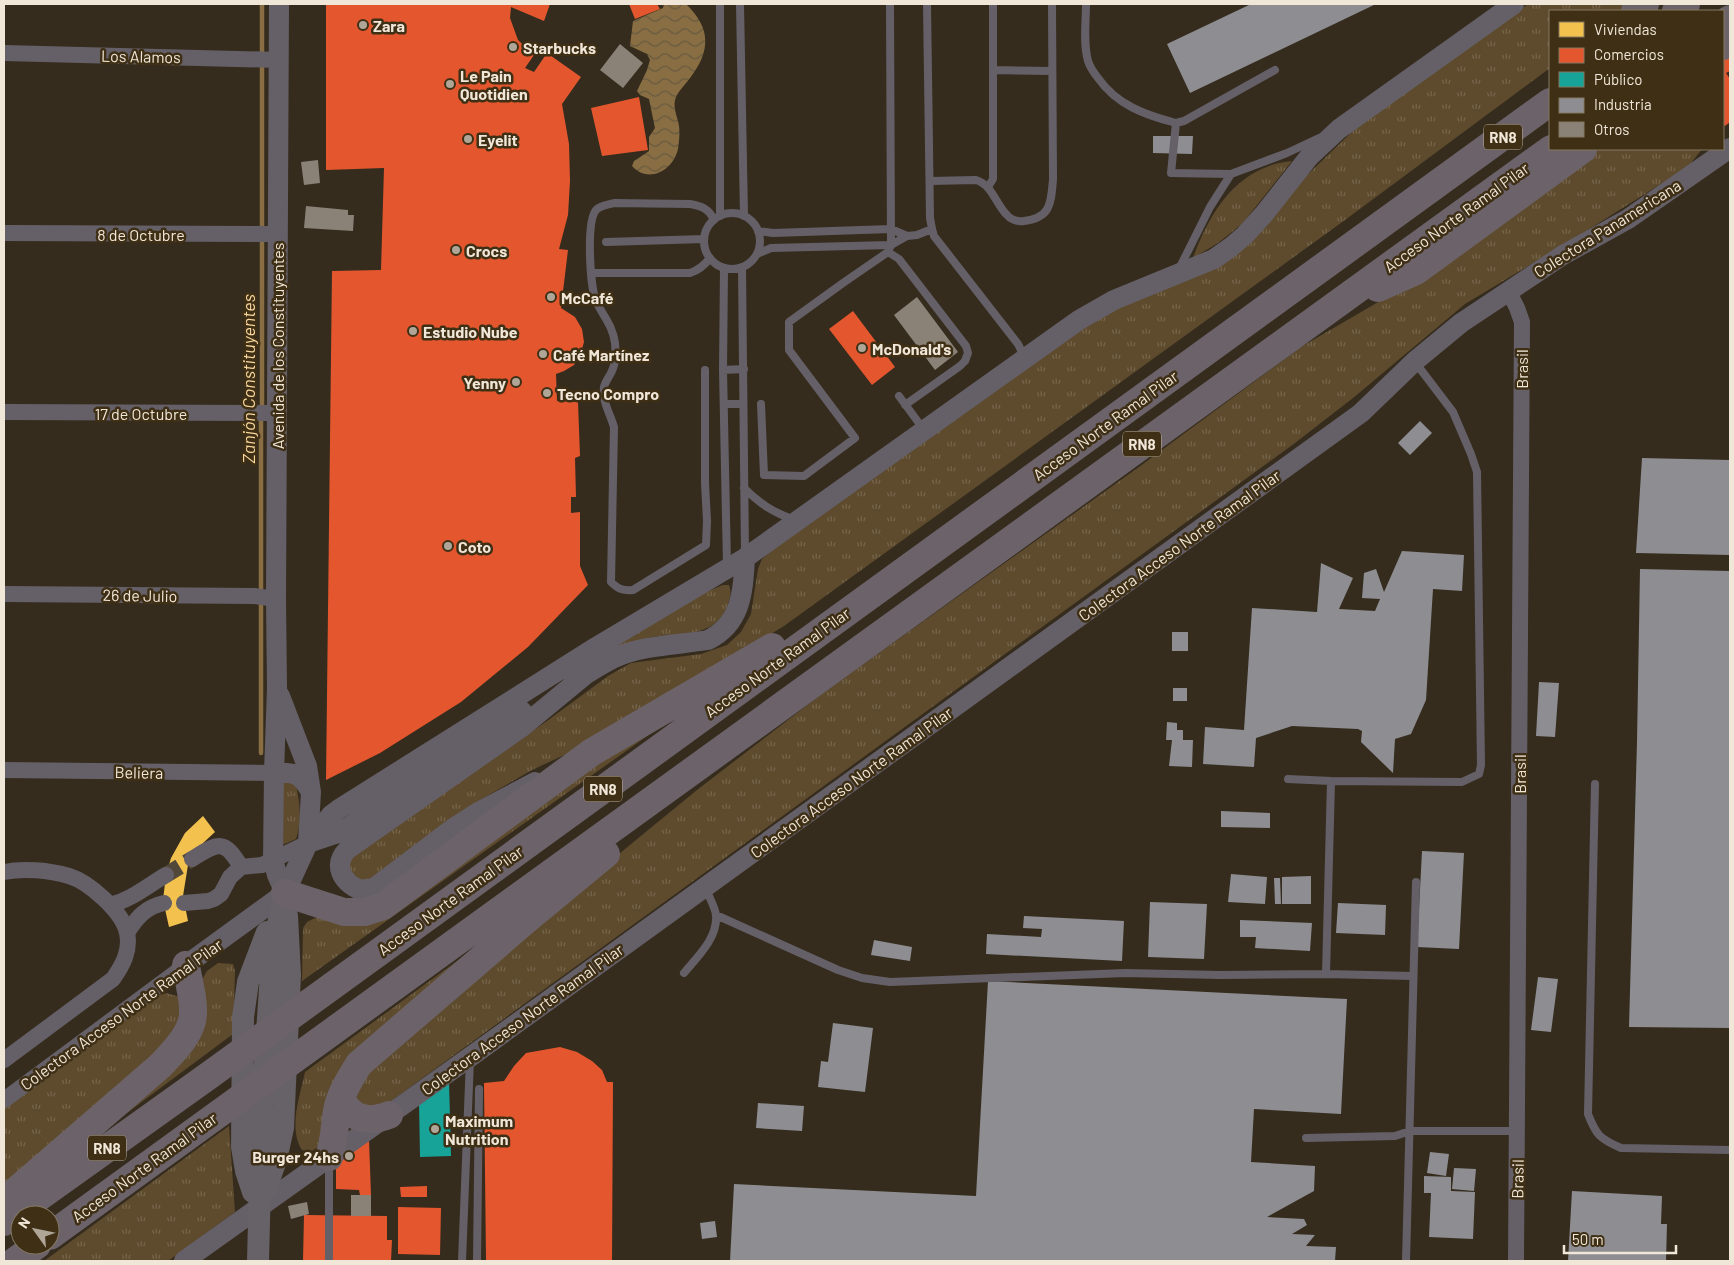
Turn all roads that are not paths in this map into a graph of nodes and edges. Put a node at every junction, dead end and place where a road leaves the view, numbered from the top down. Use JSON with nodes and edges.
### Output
{"nodes":[{"id":1,"x":279,"y":4,"type":"edge"},
{"id":2,"x":720,"y":4,"type":"edge"},
{"id":3,"x":740,"y":4,"type":"edge"},
{"id":4,"x":890,"y":4,"type":"edge"},
{"id":5,"x":927,"y":4,"type":"edge"},
{"id":6,"x":993,"y":4,"type":"edge"},
{"id":7,"x":1052,"y":4,"type":"edge"},
{"id":8,"x":1086,"y":4,"type":"edge"},
{"id":9,"x":1514,"y":4,"type":"edge"},
{"id":10,"x":4,"y":53,"type":"edge"},
{"id":11,"x":267,"y":59,"type":"junction"},
{"id":12,"x":993,"y":70,"type":"junction"},
{"id":13,"x":1052,"y":70,"type":"junction"},
{"id":14,"x":1275,"y":70,"type":"dead end"},
{"id":15,"x":1549,"y":87,"type":"edge"},
{"id":16,"x":1549,"y":103,"type":"edge"},
{"id":17,"x":1176,"y":123,"type":"junction"},
{"id":18,"x":1339,"y":129,"type":"junction"},
{"id":19,"x":1730,"y":148,"type":"edge"},
{"id":20,"x":1549,"y":150,"type":"edge"},
{"id":21,"x":1581,"y":150,"type":"edge"},
{"id":22,"x":1456,"y":171,"type":"junction"},
{"id":23,"x":1231,"y":174,"type":"junction"},
{"id":24,"x":930,"y":181,"type":"junction"},
{"id":25,"x":988,"y":188,"type":"junction"},
{"id":26,"x":744,"y":216,"type":"junction"},
{"id":27,"x":717,"y":218,"type":"junction"},
{"id":28,"x":891,"y":229,"type":"junction"},
{"id":29,"x":932,"y":229,"type":"junction"},
{"id":30,"x":758,"y":231,"type":"junction"},
{"id":31,"x":4,"y":233,"type":"edge"},
{"id":32,"x":274,"y":234,"type":"junction"},
{"id":33,"x":907,"y":236,"type":"junction"},
{"id":34,"x":704,"y":239,"type":"junction"},
{"id":35,"x":606,"y":242,"type":"dead end"},
{"id":36,"x":890,"y":249,"type":"junction"},
{"id":37,"x":757,"y":254,"type":"junction"},
{"id":38,"x":710,"y":258,"type":"junction"},
{"id":39,"x":742,"y":267,"type":"junction"},
{"id":40,"x":724,"y":268,"type":"junction"},
{"id":41,"x":591,"y":273,"type":"junction"},
{"id":42,"x":1175,"y":276,"type":"junction"},
{"id":43,"x":1508,"y":290,"type":"junction"},
{"id":44,"x":1320,"y":315,"type":"junction"},
{"id":45,"x":1025,"y":358,"type":"junction"},
{"id":46,"x":1415,"y":361,"type":"junction"},
{"id":47,"x":744,"y":369,"type":"junction"},
{"id":48,"x":705,"y":370,"type":"dead end"},
{"id":49,"x":723,"y":370,"type":"junction"},
{"id":50,"x":898,"y":396,"type":"dead end"},
{"id":51,"x":724,"y":404,"type":"junction"},
{"id":52,"x":743,"y":404,"type":"junction"},
{"id":53,"x":762,"y":404,"type":"dead end"},
{"id":54,"x":905,"y":405,"type":"junction"},
{"id":55,"x":4,"y":412,"type":"edge"},
{"id":56,"x":274,"y":413,"type":"junction"},
{"id":57,"x":924,"y":430,"type":"junction"},
{"id":58,"x":744,"y":488,"type":"junction"},
{"id":59,"x":797,"y":521,"type":"junction"},
{"id":60,"x":745,"y":558,"type":"junction"},
{"id":61,"x":727,"y":569,"type":"junction"},
{"id":62,"x":905,"y":570,"type":"junction"},
{"id":63,"x":4,"y":594,"type":"edge"},
{"id":64,"x":266,"y":597,"type":"junction"},
{"id":65,"x":586,"y":674,"type":"junction"},
{"id":66,"x":277,"y":688,"type":"junction"},
{"id":67,"x":734,"y":740,"type":"junction"},
{"id":68,"x":592,"y":752,"type":"junction"},
{"id":69,"x":4,"y":770,"type":"edge"},
{"id":70,"x":274,"y":773,"type":"junction"},
{"id":71,"x":1288,"y":779,"type":"dead end"},
{"id":72,"x":1330,"y":781,"type":"junction"},
{"id":73,"x":1595,"y":784,"type":"dead end"},
{"id":74,"x":311,"y":792,"type":"junction"},
{"id":75,"x":308,"y":843,"type":"junction"},
{"id":76,"x":273,"y":858,"type":"junction"},
{"id":77,"x":192,"y":859,"type":"tunnel mouth"},
{"id":78,"x":241,"y":867,"type":"junction"},
{"id":79,"x":4,"y":872,"type":"edge"},
{"id":80,"x":166,"y":875,"type":"tunnel mouth"},
{"id":81,"x":1416,"y":882,"type":"dead end"},
{"id":82,"x":705,"y":887,"type":"junction"},
{"id":83,"x":285,"y":892,"type":"junction"},
{"id":84,"x":164,"y":903,"type":"dead end"},
{"id":85,"x":184,"y":903,"type":"dead end"},
{"id":86,"x":110,"y":906,"type":"junction"},
{"id":87,"x":716,"y":915,"type":"junction"},
{"id":88,"x":128,"y":933,"type":"junction"},
{"id":89,"x":186,"y":965,"type":"junction"},
{"id":90,"x":684,"y":973,"type":"dead end"},
{"id":91,"x":1326,"y":974,"type":"junction"},
{"id":92,"x":1413,"y":976,"type":"junction"},
{"id":93,"x":470,"y":1058,"type":"junction"},
{"id":94,"x":4,"y":1060,"type":"edge"},
{"id":95,"x":479,"y":1088,"type":"dead end"},
{"id":96,"x":341,"y":1099,"type":"junction"},
{"id":97,"x":4,"y":1100,"type":"edge"},
{"id":98,"x":389,"y":1114,"type":"junction"},
{"id":99,"x":1410,"y":1130,"type":"junction"},
{"id":100,"x":1517,"y":1132,"type":"junction"},
{"id":101,"x":1306,"y":1138,"type":"dead end"},
{"id":102,"x":1730,"y":1150,"type":"edge"},
{"id":103,"x":329,"y":1157,"type":"junction"},
{"id":104,"x":4,"y":1200,"type":"edge"},
{"id":105,"x":259,"y":1207,"type":"junction"},
{"id":106,"x":4,"y":1222,"type":"edge"},
{"id":107,"x":60,"y":1229,"type":"edge"},
{"id":108,"x":184,"y":1261,"type":"edge"},
{"id":109,"x":258,"y":1261,"type":"edge"},
{"id":110,"x":329,"y":1261,"type":"edge"},
{"id":111,"x":462,"y":1261,"type":"edge"},
{"id":112,"x":477,"y":1261,"type":"edge"},
{"id":113,"x":1406,"y":1261,"type":"edge"},
{"id":114,"x":1516,"y":1261,"type":"edge"}],
"edges":[{"from":1,"to":11,"type":"street","name":"Avenida de los Constituyentes"},
{"from":2,"to":27,"type":"lane"},
{"from":3,"to":26,"type":"lane"},
{"from":4,"to":28,"type":"lane"},
{"from":5,"to":24,"type":"lane"},
{"from":6,"to":12,"type":"lane"},
{"from":7,"to":13,"type":"lane"},
{"from":8,"to":17,"type":"lane"},
{"from":9,"to":18,"type":"street"},
{"from":10,"to":11,"type":"street","name":"Los Alamos"},
{"from":11,"to":32,"type":"street","name":"Avenida de los Constituyentes"},
{"from":12,"to":13,"type":"lane"},
{"from":12,"to":25,"type":"lane"},
{"from":13,"to":25,"type":"lane"},
{"from":14,"to":17,"type":"lane"},
{"from":15,"to":22,"type":"highway"},
{"from":16,"to":22,"type":"highway","name":"Acceso Norte Ramal Pilar","number":"RN8"},
{"from":17,"to":23,"type":"lane"},
{"from":18,"to":23,"type":"lane"},
{"from":18,"to":42,"type":"street"},
{"from":19,"to":43,"type":"street","name":"Colectora Panamericana"},
{"from":20,"to":44,"type":"highway","name":"Acceso Norte Ramal Pilar","number":"RN8"},
{"from":21,"to":44,"type":"highway"},
{"from":22,"to":62,"type":"highway","name":"Acceso Norte Ramal Pilar","number":"RN8"},
{"from":23,"to":42,"type":"lane"},
{"from":24,"to":25,"type":"lane"},
{"from":24,"to":29,"type":"lane"},
{"from":26,"to":27,"type":"lane"},
{"from":26,"to":30,"type":"lane"},
{"from":27,"to":34,"type":"lane"},
{"from":27,"to":41,"type":"lane"},
{"from":28,"to":30,"type":"lane"},
{"from":28,"to":33,"type":"lane"},
{"from":28,"to":36,"type":"lane"},
{"from":29,"to":33,"type":"lane"},
{"from":29,"to":45,"type":"lane"},
{"from":30,"to":37,"type":"lane"},
{"from":31,"to":32,"type":"street","name":"8 de Octubre"},
{"from":32,"to":56,"type":"street","name":"Avenida de los Constituyentes"},
{"from":33,"to":36,"type":"lane"},
{"from":34,"to":35,"type":"lane"},
{"from":34,"to":38,"type":"lane"},
{"from":36,"to":37,"type":"lane"},
{"from":36,"to":53,"type":"lane"},
{"from":36,"to":54,"type":"lane"},
{"from":37,"to":39,"type":"lane"},
{"from":38,"to":40,"type":"lane"},
{"from":38,"to":41,"type":"lane"},
{"from":39,"to":40,"type":"lane"},
{"from":39,"to":47,"type":"lane"},
{"from":40,"to":49,"type":"lane"},
{"from":41,"to":48,"type":"lane"},
{"from":42,"to":45,"type":"street"},
{"from":43,"to":46,"type":"street","name":"Colectora Acceso Norte Ramal Pilar"},
{"from":43,"to":100,"type":"street","name":"Brasil"},
{"from":44,"to":67,"type":"highway","name":"Acceso Norte Ramal Pilar","number":"RN8"},
{"from":45,"to":57,"type":"street"},
{"from":46,"to":72,"type":"lane"},
{"from":46,"to":82,"type":"street","name":"Colectora Acceso Norte Ramal Pilar"},
{"from":47,"to":49,"type":"lane"},
{"from":47,"to":52,"type":"lane"},
{"from":49,"to":51,"type":"lane"},
{"from":50,"to":54,"type":"lane"},
{"from":51,"to":52,"type":"lane"},
{"from":51,"to":61,"type":"lane"},
{"from":52,"to":58,"type":"lane"},
{"from":54,"to":57,"type":"lane"},
{"from":55,"to":56,"type":"street","name":"17 de Octubre"},
{"from":56,"to":64,"type":"street","name":"Avenida de los Constituyentes"},
{"from":57,"to":59,"type":"street"},
{"from":58,"to":59,"type":"lane"},
{"from":58,"to":60,"type":"lane"},
{"from":59,"to":60,"type":"street"},
{"from":60,"to":61,"type":"street"},
{"from":60,"to":65,"type":"street"},
{"from":61,"to":75,"type":"street"},
{"from":62,"to":68,"type":"highway"},
{"from":62,"to":106,"type":"highway","name":"Acceso Norte Ramal Pilar","number":"RN8"},
{"from":63,"to":64,"type":"street","name":"26 de Julio"},
{"from":64,"to":66,"type":"street","name":"Avenida de los Constituyentes"},
{"from":65,"to":68,"type":"street"},
{"from":65,"to":75,"type":"street"},
{"from":66,"to":70,"type":"street","name":"Avenida de los Constituyentes"},
{"from":66,"to":74,"type":"street","name":"Avenida de los Constituyentes"},
{"from":67,"to":96,"type":"highway"},
{"from":67,"to":107,"type":"highway","name":"Acceso Norte Ramal Pilar","number":"RN8"},
{"from":68,"to":83,"type":"highway"},
{"from":69,"to":70,"type":"street","name":"Beliera"},
{"from":70,"to":74,"type":"street"},
{"from":70,"to":76,"type":"street","name":"Avenida de los Constituyentes"},
{"from":71,"to":72,"type":"lane"},
{"from":72,"to":91,"type":"lane"},
{"from":73,"to":102,"type":"lane"},
{"from":74,"to":75,"type":"street","name":"Avenida de los Constituyentes"},
{"from":75,"to":76,"type":"street"},
{"from":75,"to":83,"type":"street","name":"Avenida de los Constituyentes"},
{"from":76,"to":78,"type":"street"},
{"from":76,"to":83,"type":"street","name":"Avenida de los Constituyentes"},
{"from":77,"to":78,"type":"street"},
{"from":78,"to":85,"type":"street"},
{"from":79,"to":86,"type":"street"},
{"from":80,"to":86,"type":"street"},
{"from":81,"to":92,"type":"lane"},
{"from":82,"to":87,"type":"lane"},
{"from":82,"to":93,"type":"street","name":"Colectora Acceso Norte Ramal Pilar"},
{"from":83,"to":89,"type":"street","name":"Colectora Acceso Norte Ramal Pilar"},
{"from":83,"to":105,"type":"main road","name":"Avenida de los Constituyentes"},
{"from":84,"to":88,"type":"street"},
{"from":86,"to":88,"type":"street"},
{"from":87,"to":90,"type":"lane"},
{"from":87,"to":91,"type":"lane"},
{"from":88,"to":94,"type":"street"},
{"from":89,"to":97,"type":"street","name":"Colectora Acceso Norte Ramal Pilar"},
{"from":89,"to":104,"type":"highway"},
{"from":91,"to":92,"type":"lane"},
{"from":92,"to":99,"type":"lane"},
{"from":93,"to":98,"type":"street","name":"Colectora Acceso Norte Ramal Pilar"},
{"from":93,"to":111,"type":"lane"},
{"from":95,"to":112,"type":"lane"},
{"from":96,"to":98,"type":"highway"},
{"from":96,"to":103,"type":"highway"},
{"from":98,"to":103,"type":"street","name":"Colectora Acceso Norte Ramal Pilar"},
{"from":99,"to":100,"type":"lane"},
{"from":99,"to":101,"type":"lane"},
{"from":99,"to":113,"type":"lane"},
{"from":100,"to":114,"type":"street","name":"Brasil"},
{"from":103,"to":105,"type":"street","name":"Colectora Acceso Norte Ramal Pilar"},
{"from":103,"to":110,"type":"lane"},
{"from":105,"to":108,"type":"street","name":"Colectora Acceso Norte Ramal Pilar"},
{"from":105,"to":109,"type":"main road","name":"Avenida de los Constituyentes"}]}
